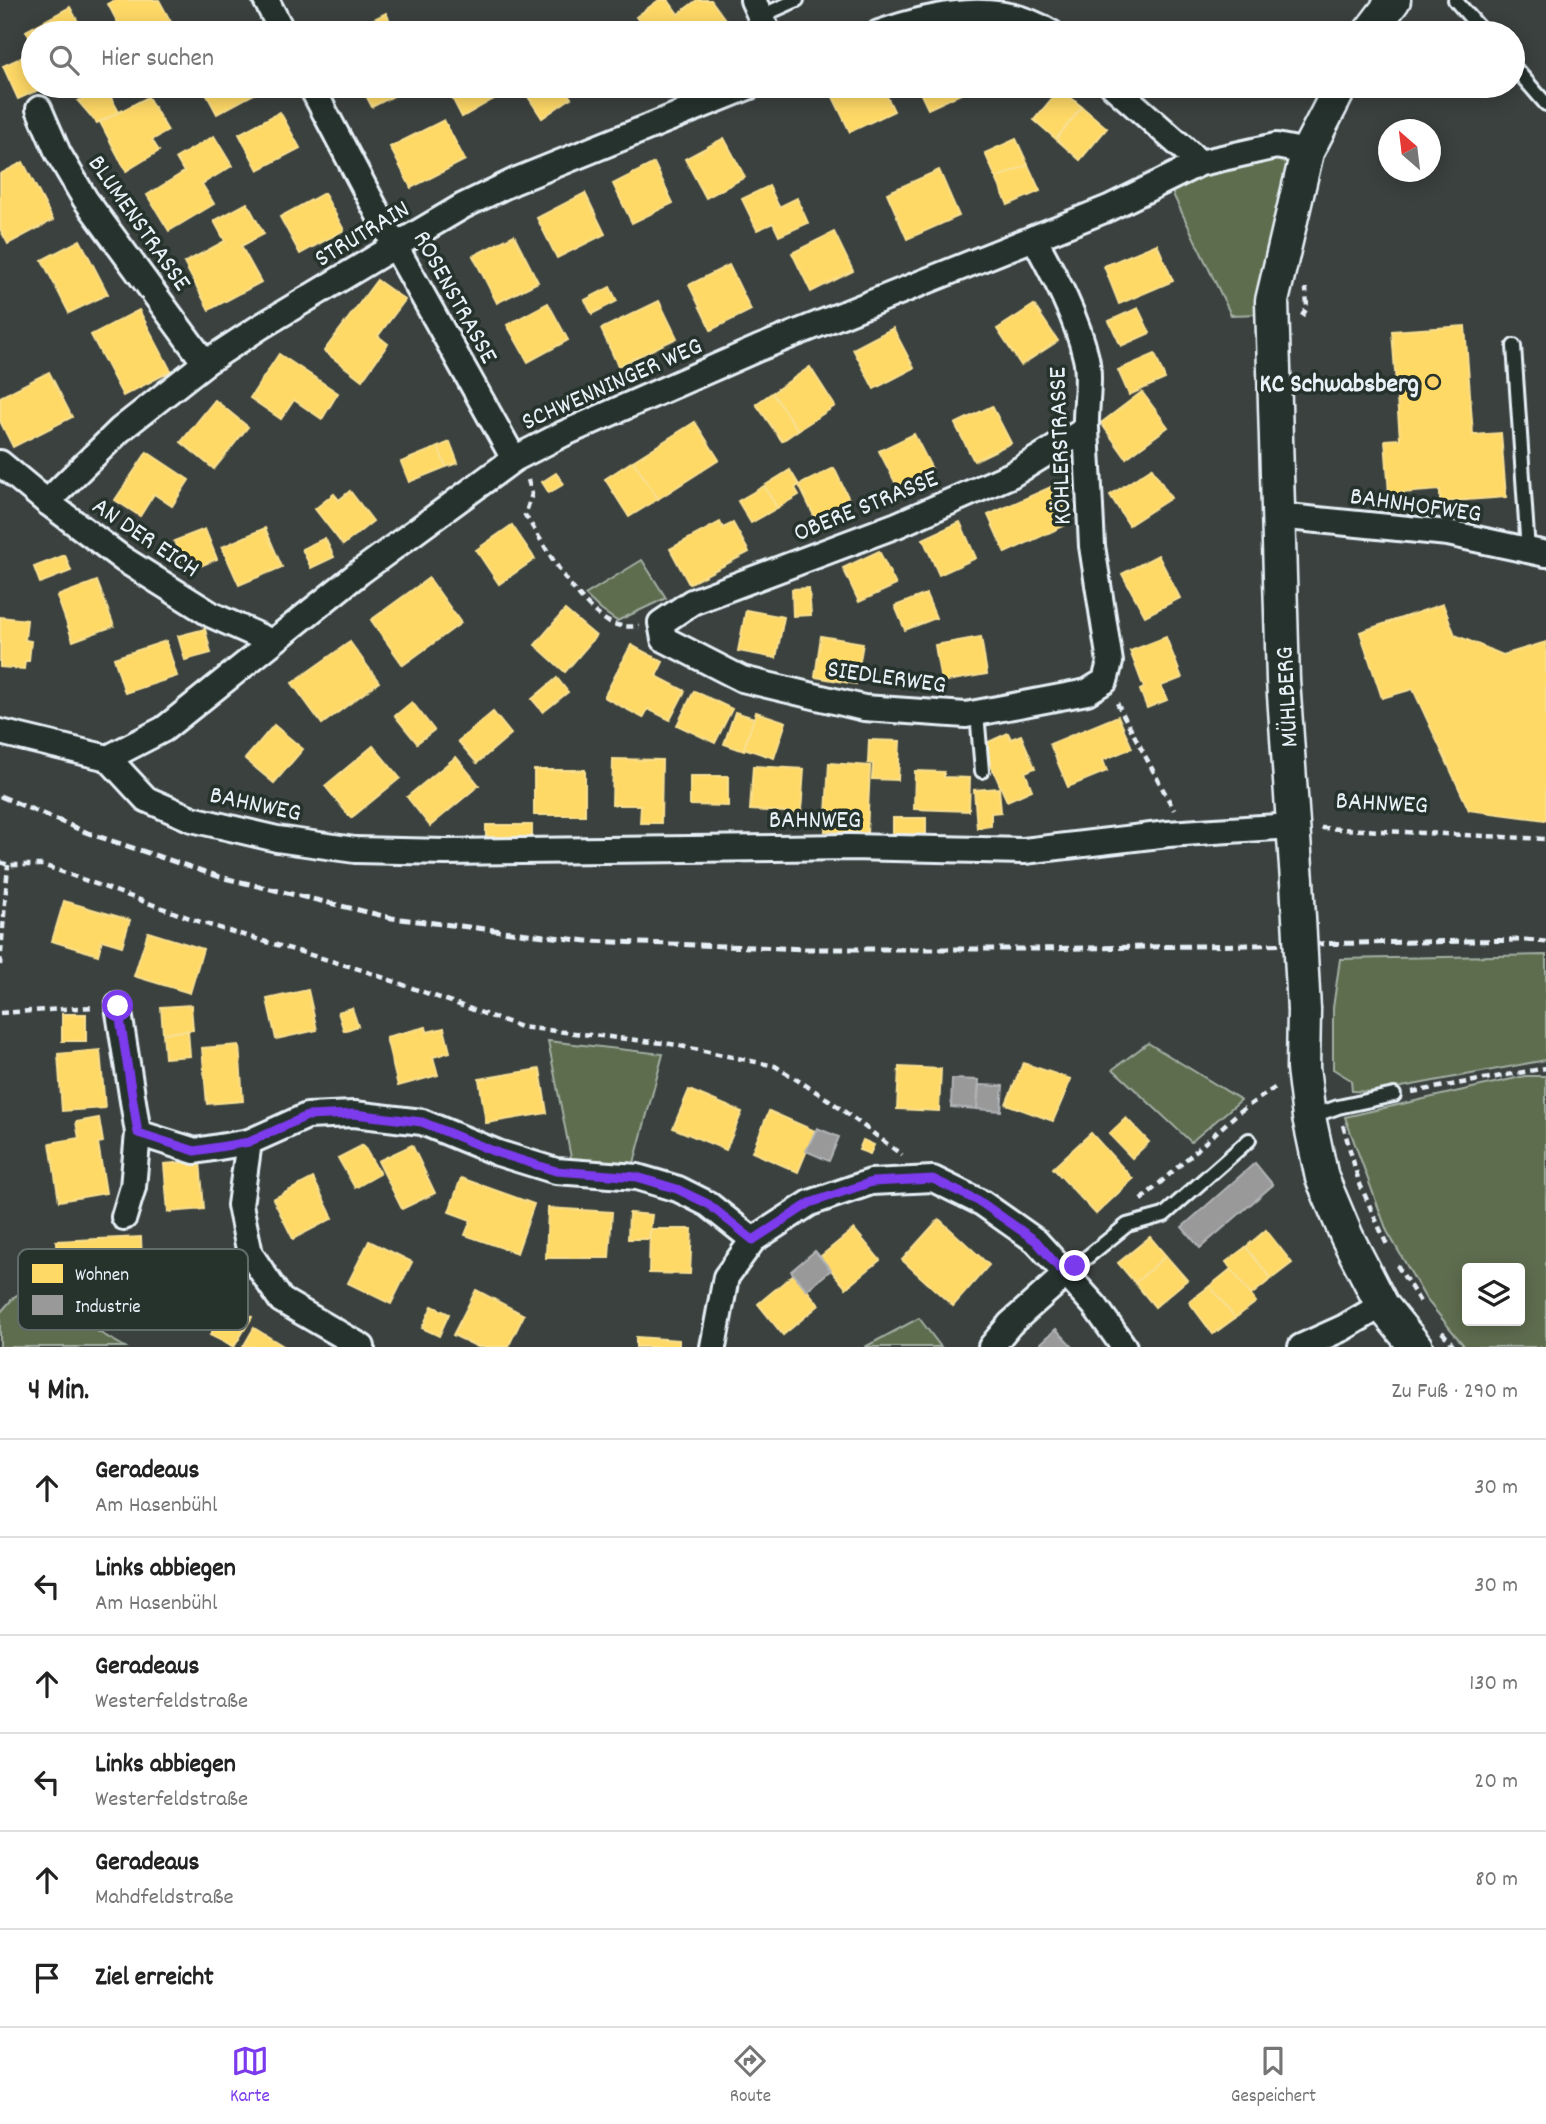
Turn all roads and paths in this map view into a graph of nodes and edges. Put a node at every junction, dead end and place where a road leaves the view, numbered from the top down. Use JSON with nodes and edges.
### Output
{"nodes":[{"id":1,"x":266,"y":0,"type":"edge"},
{"id":2,"x":797,"y":0,"type":"edge"},
{"id":3,"x":1394,"y":0,"type":"edge"},
{"id":4,"x":1455,"y":0,"type":"edge"},
{"id":5,"x":955,"y":4,"type":"edge"},
{"id":6,"x":761,"y":17,"type":"edge"},
{"id":7,"x":277,"y":21,"type":"edge"},
{"id":8,"x":910,"y":21,"type":"edge"},
{"id":9,"x":1034,"y":21,"type":"edge"},
{"id":10,"x":1378,"y":21,"type":"edge"},
{"id":11,"x":1473,"y":21,"type":"edge"},
{"id":12,"x":1525,"y":80,"type":"edge"},
{"id":13,"x":317,"y":98,"type":"edge"},
{"id":14,"x":720,"y":98,"type":"edge"},
{"id":15,"x":1127,"y":98,"type":"edge"},
{"id":16,"x":1334,"y":98,"type":"edge"},
{"id":17,"x":1546,"y":104,"type":"edge"},
{"id":18,"x":39,"y":109,"type":"dead end"},
{"id":19,"x":1307,"y":152,"type":"junction"},
{"id":20,"x":1200,"y":163,"type":"junction"},
{"id":21,"x":1034,"y":237,"type":"junction"},
{"id":22,"x":395,"y":246,"type":"junction"},
{"id":23,"x":1306,"y":284,"type":"dead end"},
{"id":24,"x":1296,"y":325,"type":"dead end"},
{"id":25,"x":1514,"y":346,"type":"dead end"},
{"id":26,"x":205,"y":363,"type":"junction"},
{"id":27,"x":1086,"y":429,"type":"junction"},
{"id":28,"x":514,"y":459,"type":"junction"},
{"id":29,"x":0,"y":463,"type":"edge"},
{"id":30,"x":47,"y":502,"type":"junction"},
{"id":31,"x":1278,"y":516,"type":"junction"},
{"id":32,"x":1537,"y":552,"type":"edge"},
{"id":33,"x":661,"y":623,"type":"junction"},
{"id":34,"x":272,"y":642,"type":"junction"},
{"id":35,"x":1108,"y":671,"type":"junction"},
{"id":36,"x":976,"y":713,"type":"junction"},
{"id":37,"x":0,"y":733,"type":"edge"},
{"id":38,"x":108,"y":758,"type":"junction"},
{"id":39,"x":982,"y":771,"type":"dead end"},
{"id":40,"x":1293,"y":826,"type":"junction"},
{"id":41,"x":1187,"y":833,"type":"junction"},
{"id":42,"x":1546,"y":839,"type":"edge"},
{"id":43,"x":0,"y":862,"type":"edge"},
{"id":44,"x":8,"y":865,"type":"junction"},
{"id":45,"x":0,"y":965,"type":"edge"},
{"id":46,"x":118,"y":1006,"type":"joint"},
{"id":47,"x":0,"y":1013,"type":"edge"},
{"id":48,"x":1303,"y":1068,"type":"junction"},
{"id":49,"x":1546,"y":1069,"type":"edge"},
{"id":50,"x":1394,"y":1095,"type":"joint"},
{"id":51,"x":1338,"y":1107,"type":"junction"},
{"id":52,"x":1309,"y":1117,"type":"junction"},
{"id":53,"x":138,"y":1133,"type":"junction"},
{"id":54,"x":1249,"y":1140,"type":"dead end"},
{"id":55,"x":249,"y":1142,"type":"junction"},
{"id":56,"x":933,"y":1179,"type":"junction"},
{"id":57,"x":1136,"y":1204,"type":"dead end"},
{"id":58,"x":124,"y":1217,"type":"dead end"},
{"id":59,"x":753,"y":1240,"type":"junction"},
{"id":60,"x":1388,"y":1248,"type":"dead end"},
{"id":61,"x":1393,"y":1259,"type":"dead end"},
{"id":62,"x":1065,"y":1275,"type":"junction"},
{"id":63,"x":1381,"y":1305,"type":"junction"},
{"id":64,"x":1427,"y":1312,"type":"dead end"},
{"id":65,"x":1428,"y":1339,"type":"edge"},
{"id":66,"x":362,"y":1347,"type":"edge"},
{"id":67,"x":713,"y":1347,"type":"edge"},
{"id":68,"x":990,"y":1347,"type":"edge"},
{"id":69,"x":1124,"y":1347,"type":"edge"},
{"id":70,"x":1301,"y":1347,"type":"edge"},
{"id":71,"x":1455,"y":1347,"type":"edge"}],
"edges":[{"from":1,"to":7,"type":"street"},
{"from":2,"to":6,"type":"lane"},
{"from":3,"to":10,"type":"street"},
{"from":4,"to":11,"type":"lane"},
{"from":5,"to":8,"type":"street"},
{"from":5,"to":9,"type":"street"},
{"from":12,"to":17,"type":"lane"},
{"from":13,"to":22,"type":"street","name":"ROSENSTRASSE"},
{"from":14,"to":22,"type":"street","name":"STRUTRAIN"},
{"from":15,"to":20,"type":"street"},
{"from":16,"to":19,"type":"street","name":"MÜHLBERG"},
{"from":18,"to":26,"type":"street","name":"BLUMENSTRASSE"},
{"from":19,"to":20,"type":"street","name":"SCHWENNINGER WEG"},
{"from":19,"to":31,"type":"street","name":"MÜHLBERG"},
{"from":20,"to":21,"type":"street","name":"SCHWENNINGER WEG"},
{"from":21,"to":27,"type":"street","name":"KÖHLERSTRASSE"},
{"from":21,"to":28,"type":"street","name":"SCHWENNINGER WEG"},
{"from":22,"to":26,"type":"street","name":"STRUTRAIN"},
{"from":22,"to":28,"type":"street","name":"ROSENSTRASSE"},
{"from":23,"to":24,"type":"path"},
{"from":25,"to":32,"type":"lane"},
{"from":26,"to":30,"type":"street","name":"STRUTRAIN"},
{"from":27,"to":33,"type":"street","name":"OBERE STRASSE"},
{"from":27,"to":35,"type":"street","name":"KÖHLERSTRASSE"},
{"from":28,"to":33,"type":"path"},
{"from":28,"to":34,"type":"street","name":"SCHWENNINGER WEG"},
{"from":29,"to":30,"type":"street","name":"AN DER EICH"},
{"from":30,"to":34,"type":"street","name":"AN DER EICH"},
{"from":31,"to":32,"type":"street","name":"BAHNHOFWEG"},
{"from":31,"to":40,"type":"street","name":"MÜHLBERG"},
{"from":33,"to":36,"type":"street","name":"SIEDLERWEG"},
{"from":34,"to":38,"type":"street","name":"SCHWENNINGER WEG"},
{"from":35,"to":36,"type":"street","name":"SIEDLERWEG"},
{"from":35,"to":41,"type":"path"},
{"from":36,"to":39,"type":"lane"},
{"from":37,"to":38,"type":"street"},
{"from":38,"to":41,"type":"street","name":"BAHNWEG"},
{"from":40,"to":41,"type":"street","name":"BAHNWEG"},
{"from":40,"to":42,"type":"path","name":"BAHNWEG"},
{"from":40,"to":48,"type":"street","name":"MÜHLBERG","bridge":true},
{"from":43,"to":44,"type":"path"},
{"from":44,"to":45,"type":"path"},
{"from":44,"to":56,"type":"path"},
{"from":46,"to":47,"type":"path"},
{"from":46,"to":53,"type":"street"},
{"from":48,"to":52,"type":"street","name":"MÜHLBERG"},
{"from":48,"to":57,"type":"path"},
{"from":49,"to":50,"type":"path"},
{"from":50,"to":51,"type":"lane"},
{"from":51,"to":52,"type":"lane"},
{"from":51,"to":60,"type":"path"},
{"from":52,"to":63,"type":"street","name":"MÜHLBERG"},
{"from":53,"to":55,"type":"street"},
{"from":53,"to":58,"type":"street"},
{"from":54,"to":62,"type":"lane"},
{"from":55,"to":59,"type":"street"},
{"from":55,"to":66,"type":"street"},
{"from":56,"to":59,"type":"street"},
{"from":56,"to":62,"type":"street"},
{"from":59,"to":67,"type":"street"},
{"from":61,"to":64,"type":"path"},
{"from":62,"to":68,"type":"street"},
{"from":62,"to":69,"type":"street"},
{"from":63,"to":65,"type":"street","name":"MÜHLBERG"},
{"from":63,"to":70,"type":"street"},
{"from":65,"to":71,"type":"path"}]}
